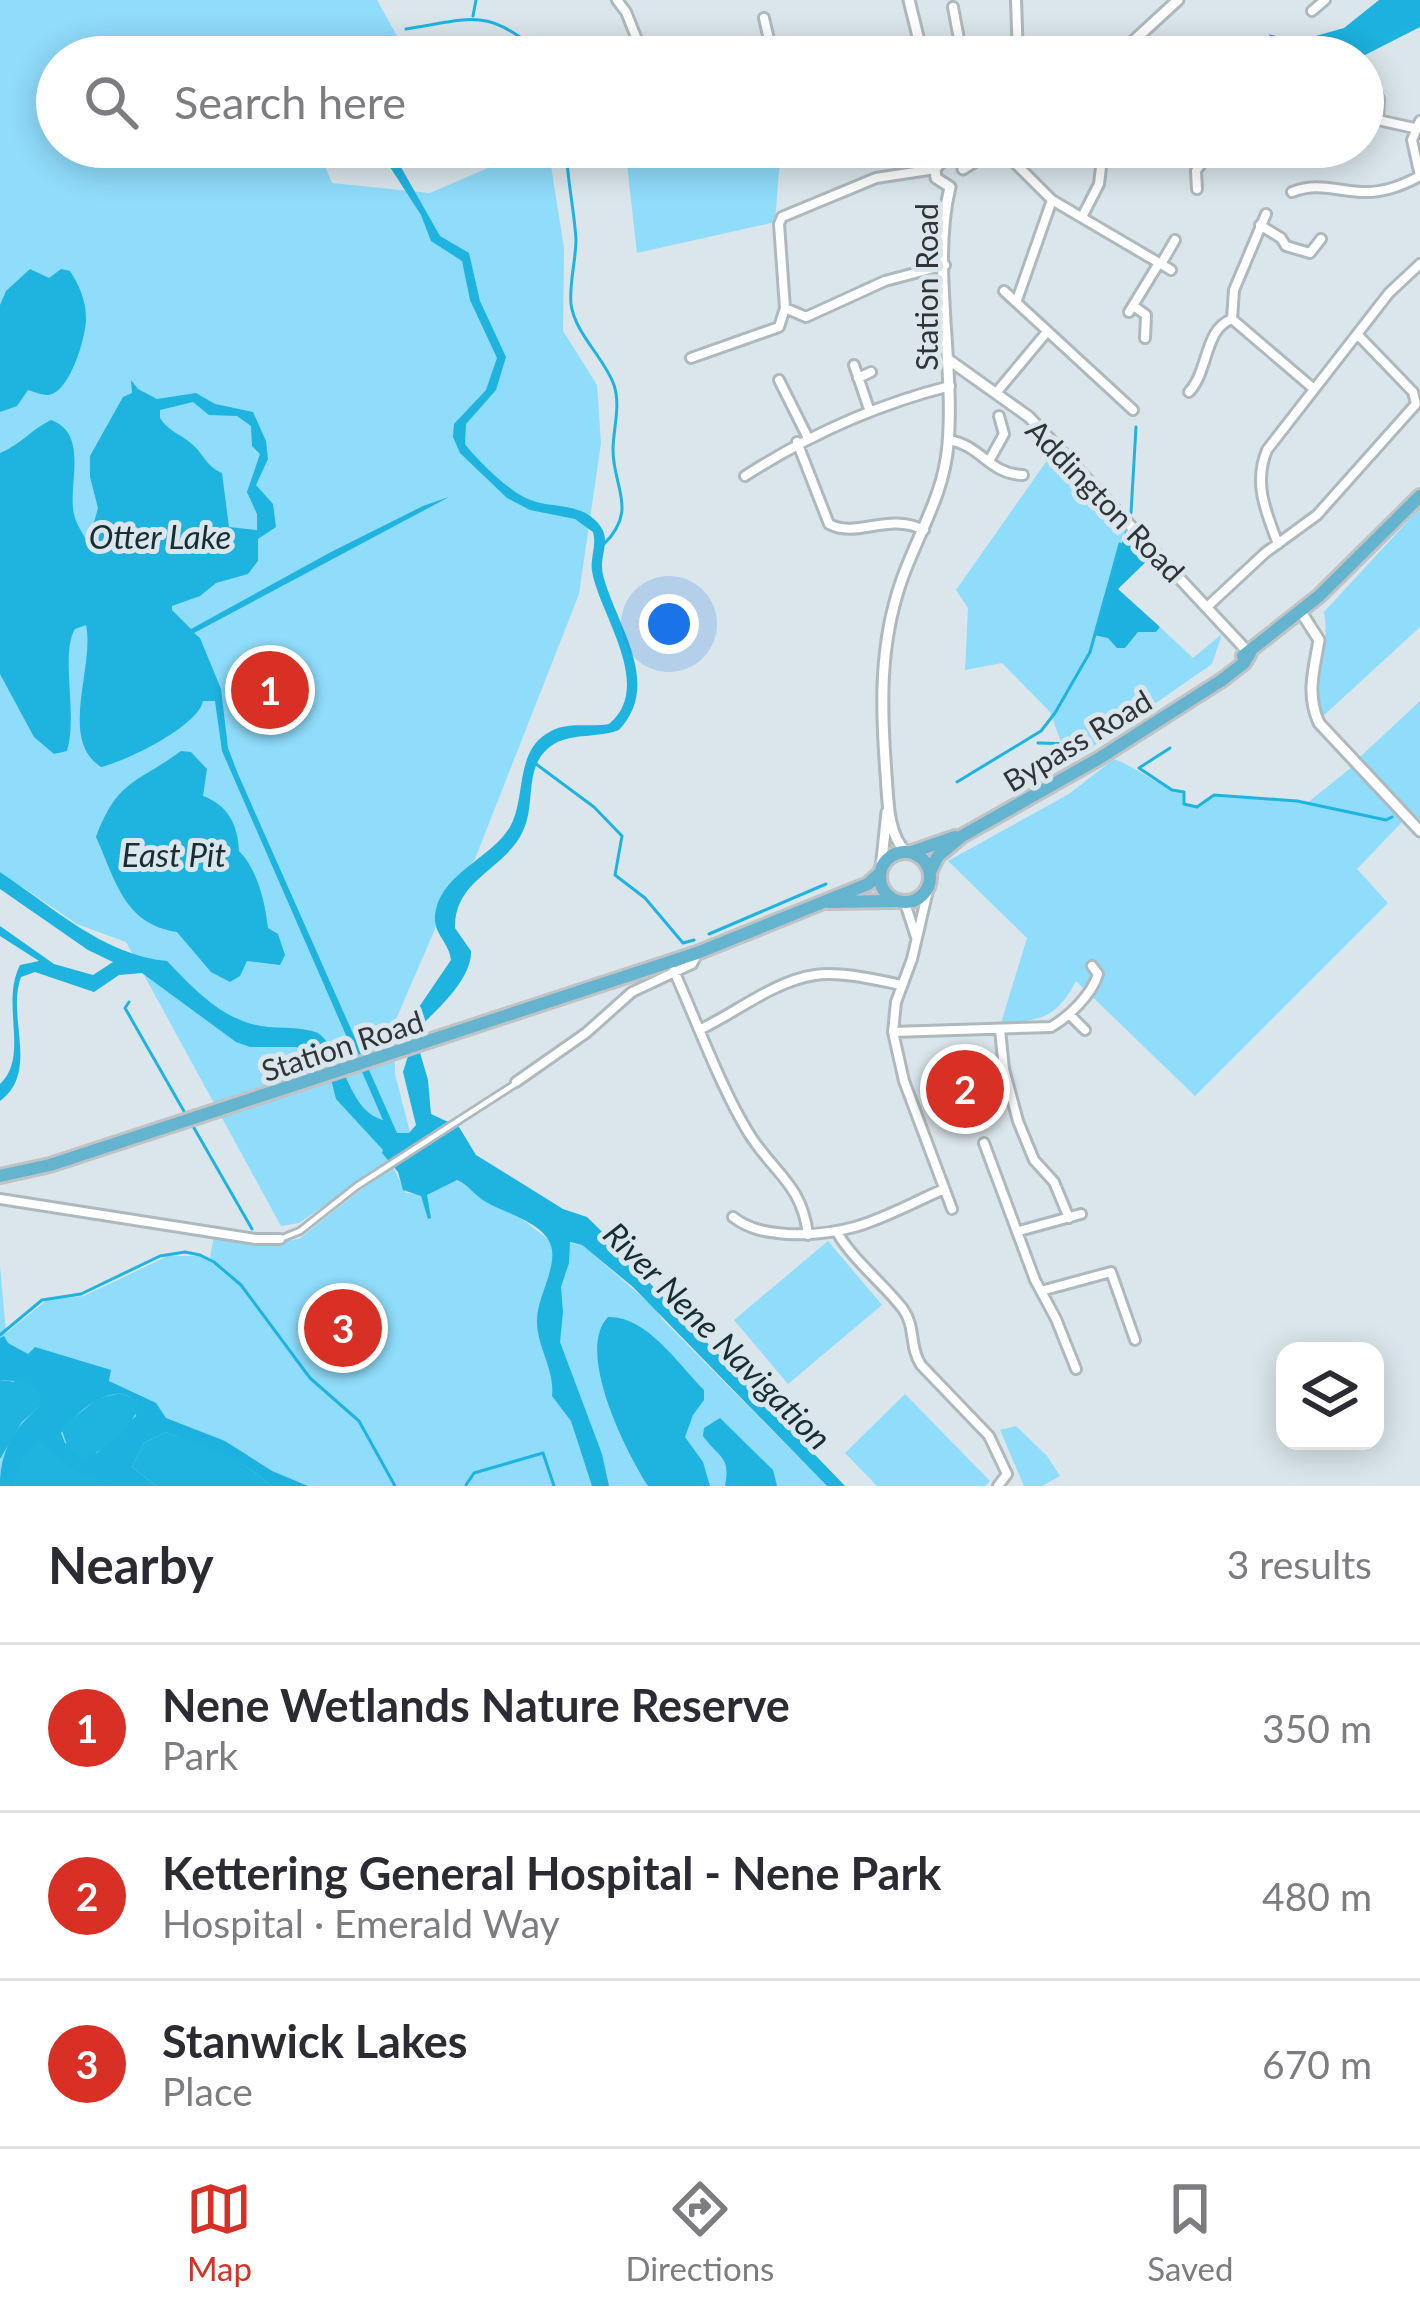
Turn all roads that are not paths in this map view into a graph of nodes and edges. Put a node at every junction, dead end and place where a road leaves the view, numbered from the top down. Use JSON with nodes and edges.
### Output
{"nodes":[{"id":1,"x":616,"y":0,"type":"edge"},
{"id":2,"x":909,"y":0,"type":"edge"},
{"id":3,"x":1016,"y":0,"type":"edge"},
{"id":4,"x":1178,"y":0,"type":"edge"},
{"id":5,"x":1325,"y":0,"type":"edge"},
{"id":6,"x":952,"y":8,"type":"dead end"},
{"id":7,"x":1312,"y":11,"type":"dead end"},
{"id":8,"x":764,"y":18,"type":"dead end"},
{"id":9,"x":636,"y":36,"type":"edge"},
{"id":10,"x":768,"y":36,"type":"edge"},
{"id":11,"x":918,"y":36,"type":"edge"},
{"id":12,"x":958,"y":36,"type":"edge"},
{"id":13,"x":1017,"y":36,"type":"edge"},
{"id":14,"x":1139,"y":36,"type":"edge"},
{"id":15,"x":1388,"y":89,"type":"dead end"},
{"id":16,"x":1384,"y":90,"type":"edge"},
{"id":17,"x":1384,"y":121,"type":"edge"},
{"id":18,"x":1417,"y":125,"type":"edge"},
{"id":19,"x":924,"y":168,"type":"edge"},
{"id":20,"x":939,"y":168,"type":"edge"},
{"id":21,"x":1019,"y":168,"type":"edge"},
{"id":22,"x":1101,"y":168,"type":"edge"},
{"id":23,"x":1197,"y":168,"type":"edge"},
{"id":24,"x":962,"y":169,"type":"edge"},
{"id":25,"x":1420,"y":177,"type":"edge"},
{"id":26,"x":950,"y":187,"type":"junction"},
{"id":27,"x":1197,"y":189,"type":"dead end"},
{"id":28,"x":1299,"y":192,"type":"dead end"},
{"id":29,"x":1052,"y":200,"type":"junction"},
{"id":30,"x":1266,"y":214,"type":"dead end"},
{"id":31,"x":1082,"y":217,"type":"junction"},
{"id":32,"x":1260,"y":226,"type":"junction"},
{"id":33,"x":1321,"y":239,"type":"dead end"},
{"id":34,"x":1175,"y":240,"type":"dead end"},
{"id":35,"x":1160,"y":263,"type":"junction"},
{"id":36,"x":1420,"y":264,"type":"edge"},
{"id":37,"x":945,"y":265,"type":"junction"},
{"id":38,"x":1171,"y":270,"type":"dead end"},
{"id":39,"x":1004,"y":291,"type":"dead end"},
{"id":40,"x":1017,"y":300,"type":"junction"},
{"id":41,"x":785,"y":308,"type":"junction"},
{"id":42,"x":1232,"y":319,"type":"junction"},
{"id":43,"x":1046,"y":333,"type":"junction"},
{"id":44,"x":1357,"y":334,"type":"junction"},
{"id":45,"x":1145,"y":338,"type":"dead end"},
{"id":46,"x":692,"y":358,"type":"dead end"},
{"id":47,"x":950,"y":360,"type":"junction"},
{"id":48,"x":854,"y":365,"type":"dead end"},
{"id":49,"x":871,"y":372,"type":"dead end"},
{"id":50,"x":858,"y":378,"type":"junction"},
{"id":51,"x":779,"y":380,"type":"dead end"},
{"id":52,"x":950,"y":386,"type":"junction"},
{"id":53,"x":1314,"y":389,"type":"junction"},
{"id":54,"x":1189,"y":392,"type":"dead end"},
{"id":55,"x":996,"y":393,"type":"junction"},
{"id":56,"x":869,"y":409,"type":"junction"},
{"id":57,"x":1133,"y":410,"type":"dead end"},
{"id":58,"x":1000,"y":416,"type":"dead end"},
{"id":59,"x":808,"y":438,"type":"junction"},
{"id":60,"x":949,"y":440,"type":"junction"},
{"id":61,"x":797,"y":442,"type":"junction"},
{"id":62,"x":989,"y":461,"type":"junction"},
{"id":63,"x":1023,"y":475,"type":"dead end"},
{"id":64,"x":745,"y":476,"type":"dead end"},
{"id":65,"x":1420,"y":496,"type":"edge"},
{"id":66,"x":924,"y":530,"type":"junction"},
{"id":67,"x":1278,"y":544,"type":"junction"},
{"id":68,"x":1208,"y":607,"type":"junction"},
{"id":69,"x":1301,"y":612,"type":"junction"},
{"id":70,"x":1250,"y":653,"type":"junction"},
{"id":71,"x":888,"y":806,"type":"junction"},
{"id":72,"x":1420,"y":831,"type":"edge"},
{"id":73,"x":962,"y":836,"type":"junction"},
{"id":74,"x":909,"y":852,"type":"junction"},
{"id":75,"x":881,"y":871,"type":"junction"},
{"id":76,"x":930,"y":879,"type":"junction"},
{"id":77,"x":826,"y":902,"type":"junction"},
{"id":78,"x":900,"y":902,"type":"junction"},
{"id":79,"x":916,"y":938,"type":"junction"},
{"id":80,"x":697,"y":953,"type":"junction"},
{"id":81,"x":1092,"y":966,"type":"dead end"},
{"id":82,"x":674,"y":971,"type":"junction"},
{"id":83,"x":902,"y":986,"type":"junction"},
{"id":84,"x":1069,"y":1013,"type":"junction"},
{"id":85,"x":701,"y":1029,"type":"junction"},
{"id":86,"x":1000,"y":1030,"type":"junction"},
{"id":87,"x":1085,"y":1030,"type":"dead end"},
{"id":88,"x":893,"y":1032,"type":"junction"},
{"id":89,"x":517,"y":1082,"type":"joint"},
{"id":90,"x":984,"y":1143,"type":"dead end"},
{"id":91,"x":990,"y":1158,"type":"junction"},
{"id":92,"x":976,"y":1163,"type":"dead end"},
{"id":93,"x":0,"y":1176,"type":"edge"},
{"id":94,"x":944,"y":1189,"type":"junction"},
{"id":95,"x":0,"y":1199,"type":"edge"},
{"id":96,"x":952,"y":1209,"type":"dead end"},
{"id":97,"x":1081,"y":1214,"type":"dead end"},
{"id":98,"x":733,"y":1217,"type":"dead end"},
{"id":99,"x":1069,"y":1218,"type":"junction"},
{"id":100,"x":1018,"y":1232,"type":"junction"},
{"id":101,"x":838,"y":1234,"type":"junction"},
{"id":102,"x":808,"y":1235,"type":"junction"},
{"id":103,"x":280,"y":1239,"type":"joint"},
{"id":104,"x":1041,"y":1292,"type":"junction"},
{"id":105,"x":1135,"y":1340,"type":"dead end"},
{"id":106,"x":1076,"y":1369,"type":"dead end"},
{"id":107,"x":998,"y":1486,"type":"edge"}],
"edges":[{"from":1,"to":9,"type":"street"},
{"from":2,"to":11,"type":"main road"},
{"from":3,"to":13,"type":"street"},
{"from":4,"to":14,"type":"main road"},
{"from":5,"to":7,"type":"street"},
{"from":6,"to":12,"type":"street"},
{"from":8,"to":10,"type":"street"},
{"from":15,"to":16,"type":"street"},
{"from":17,"to":18,"type":"street"},
{"from":18,"to":25,"type":"street"},
{"from":19,"to":41,"type":"street"},
{"from":20,"to":26,"type":"main road"},
{"from":21,"to":29,"type":"street"},
{"from":22,"to":31,"type":"street"},
{"from":23,"to":27,"type":"street"},
{"from":24,"to":26,"type":"main road"},
{"from":25,"to":28,"type":"street"},
{"from":26,"to":37,"type":"main road","name":"Station Road"},
{"from":29,"to":31,"type":"street"},
{"from":29,"to":40,"type":"street"},
{"from":30,"to":32,"type":"street"},
{"from":31,"to":35,"type":"street"},
{"from":32,"to":33,"type":"street"},
{"from":32,"to":42,"type":"street"},
{"from":34,"to":35,"type":"street"},
{"from":35,"to":38,"type":"street"},
{"from":35,"to":45,"type":"street"},
{"from":36,"to":44,"type":"street"},
{"from":37,"to":41,"type":"street"},
{"from":37,"to":47,"type":"main road","name":"Station Road"},
{"from":39,"to":40,"type":"street"},
{"from":40,"to":43,"type":"street"},
{"from":41,"to":46,"type":"street"},
{"from":42,"to":53,"type":"street"},
{"from":42,"to":54,"type":"street"},
{"from":43,"to":55,"type":"street"},
{"from":43,"to":57,"type":"street"},
{"from":44,"to":53,"type":"street"},
{"from":44,"to":67,"type":"street"},
{"from":47,"to":52,"type":"main road","name":"Station Road"},
{"from":47,"to":55,"type":"main road","name":"Addington Road"},
{"from":48,"to":50,"type":"street"},
{"from":49,"to":50,"type":"street"},
{"from":50,"to":56,"type":"street"},
{"from":51,"to":59,"type":"street"},
{"from":52,"to":56,"type":"street"},
{"from":52,"to":60,"type":"main road","name":"Station Road"},
{"from":53,"to":67,"type":"street"},
{"from":55,"to":68,"type":"main road","name":"Addington Road"},
{"from":56,"to":59,"type":"street"},
{"from":58,"to":62,"type":"street"},
{"from":59,"to":61,"type":"street"},
{"from":60,"to":62,"type":"street"},
{"from":60,"to":66,"type":"main road","name":"Station Road"},
{"from":61,"to":64,"type":"street"},
{"from":61,"to":66,"type":"street"},
{"from":62,"to":63,"type":"street"},
{"from":65,"to":69,"type":"highway","name":"Bypass Road"},
{"from":66,"to":71,"type":"main road","name":"Station Road"},
{"from":67,"to":68,"type":"street"},
{"from":68,"to":70,"type":"main road","name":"Addington Road"},
{"from":69,"to":70,"type":"highway","name":"Bypass Road"},
{"from":69,"to":72,"type":"main road"},
{"from":70,"to":73,"type":"highway","name":"Bypass Road"},
{"from":71,"to":74,"type":"main road","name":"Station Road"},
{"from":71,"to":75,"type":"main road","name":"Station Road"},
{"from":73,"to":74,"type":"highway","name":"Bypass Road"},
{"from":73,"to":76,"type":"highway","name":"Bypass Road"},
{"from":74,"to":75,"type":"highway"},
{"from":74,"to":76,"type":"highway"},
{"from":75,"to":77,"type":"highway","name":"Station Road"},
{"from":75,"to":78,"type":"highway"},
{"from":76,"to":78,"type":"highway"},
{"from":76,"to":79,"type":"street"},
{"from":77,"to":78,"type":"highway","name":"Station Road"},
{"from":77,"to":80,"type":"highway","name":"Station Road"},
{"from":78,"to":79,"type":"street"},
{"from":79,"to":83,"type":"street"},
{"from":80,"to":82,"type":"street","name":"Station Road"},
{"from":80,"to":93,"type":"highway","name":"Station Road"},
{"from":81,"to":84,"type":"street"},
{"from":82,"to":85,"type":"street"},
{"from":82,"to":89,"type":"street","name":"Station Road"},
{"from":83,"to":85,"type":"street"},
{"from":83,"to":88,"type":"street"},
{"from":84,"to":86,"type":"street"},
{"from":84,"to":87,"type":"street"},
{"from":85,"to":102,"type":"street"},
{"from":86,"to":88,"type":"street"},
{"from":86,"to":99,"type":"street"},
{"from":88,"to":94,"type":"street"},
{"from":89,"to":103,"type":"street","name":"Station Road"},
{"from":90,"to":91,"type":"street"},
{"from":91,"to":92,"type":"street"},
{"from":91,"to":100,"type":"street"},
{"from":94,"to":96,"type":"street"},
{"from":94,"to":101,"type":"street"},
{"from":95,"to":103,"type":"street"},
{"from":97,"to":99,"type":"street"},
{"from":98,"to":102,"type":"street"},
{"from":99,"to":100,"type":"street"},
{"from":100,"to":104,"type":"street"},
{"from":101,"to":102,"type":"street"},
{"from":101,"to":107,"type":"street"},
{"from":104,"to":105,"type":"street"},
{"from":104,"to":106,"type":"street"}]}
